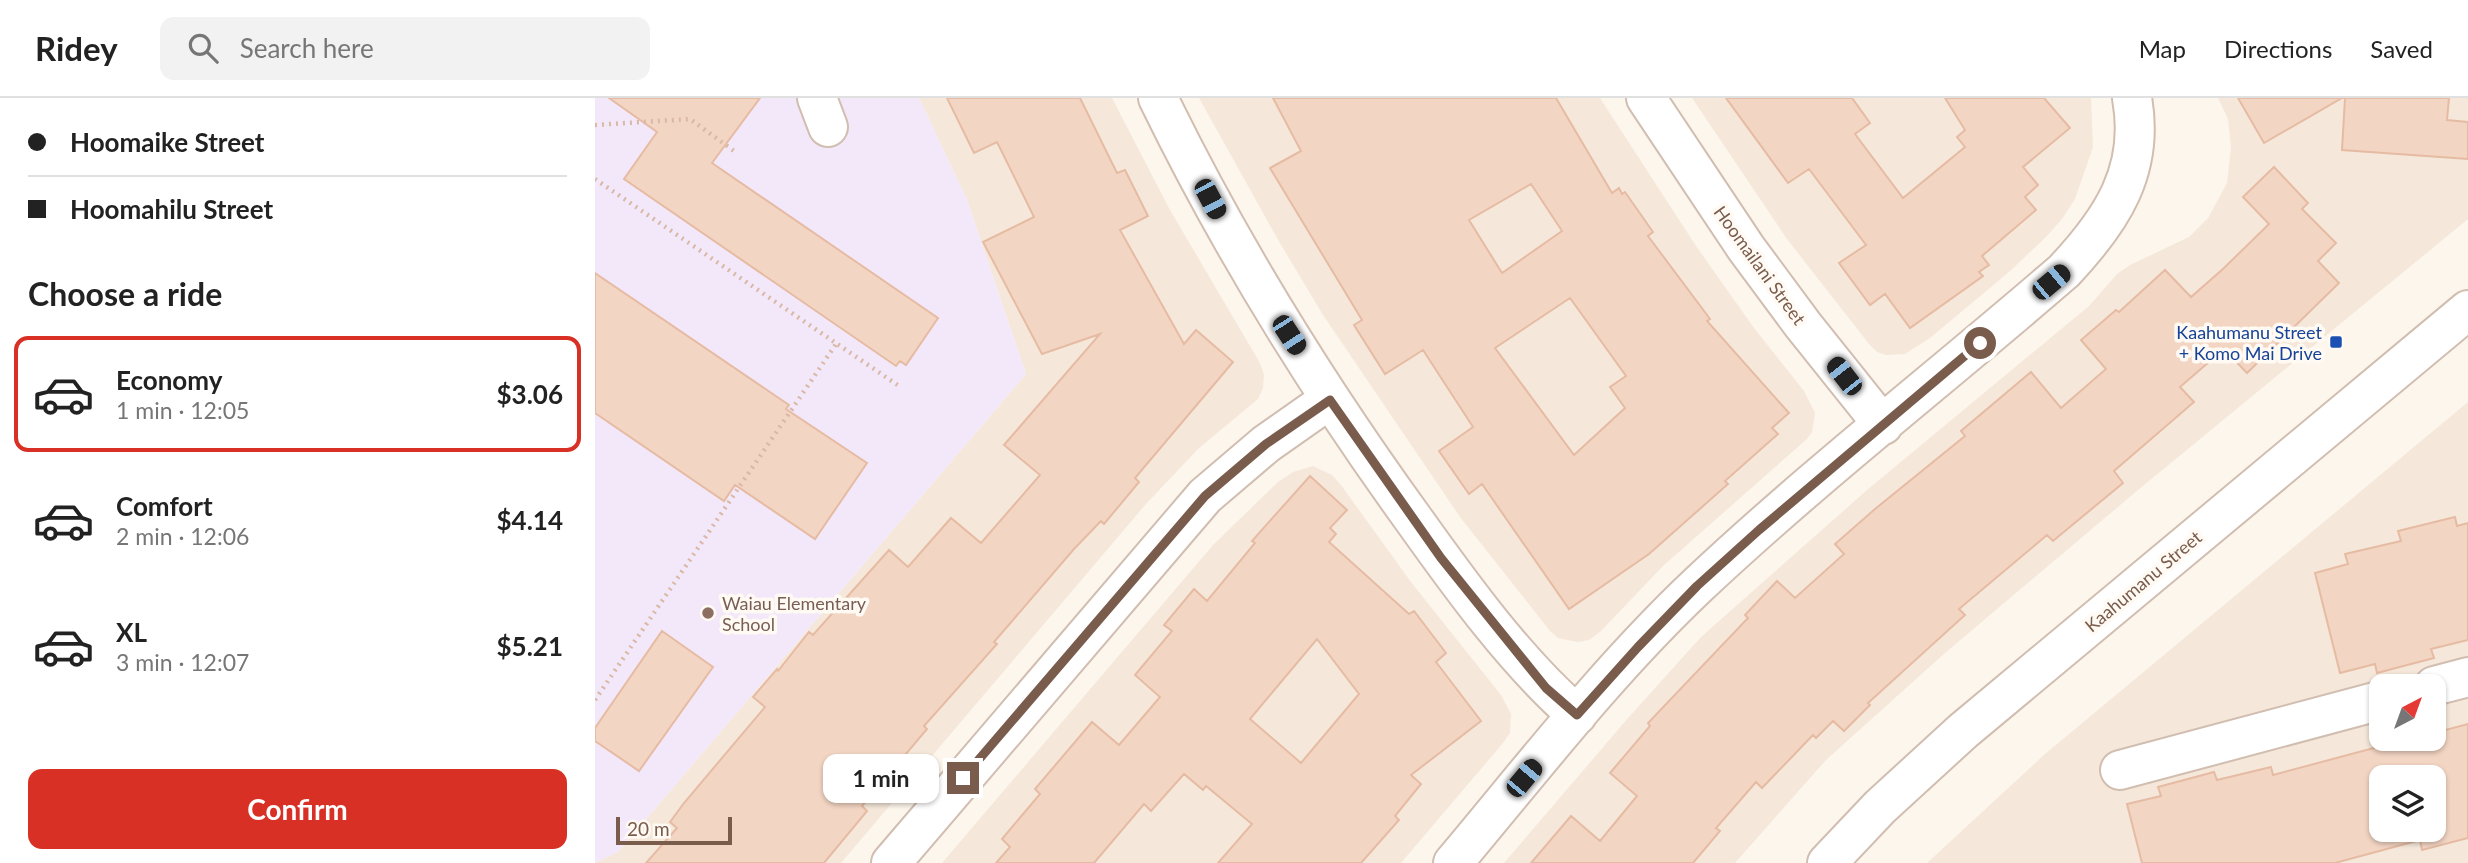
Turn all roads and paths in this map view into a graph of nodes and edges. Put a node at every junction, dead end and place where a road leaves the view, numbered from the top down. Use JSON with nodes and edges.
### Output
{"nodes":[{"id":1,"x":1158,"y":98,"type":"edge"},
{"id":2,"x":1646,"y":98,"type":"edge"},
{"id":3,"x":2132,"y":98,"type":"edge"},
{"id":4,"x":595,"y":125,"type":"edge"},
{"id":5,"x":734,"y":151,"type":"dead end"},
{"id":6,"x":595,"y":178,"type":"edge"},
{"id":7,"x":2468,"y":310,"type":"edge"},
{"id":8,"x":837,"y":344,"type":"junction"},
{"id":9,"x":899,"y":386,"type":"dead end"},
{"id":10,"x":1330,"y":400,"type":"junction"},
{"id":11,"x":1883,"y":425,"type":"junction"},
{"id":12,"x":2468,"y":677,"type":"edge"},
{"id":13,"x":2447,"y":683,"type":"edge"},
{"id":14,"x":595,"y":700,"type":"edge"},
{"id":15,"x":2369,"y":703,"type":"edge"},
{"id":16,"x":1577,"y":715,"type":"junction"},
{"id":17,"x":2120,"y":770,"type":"dead end"},
{"id":18,"x":891,"y":863,"type":"edge"},
{"id":19,"x":1453,"y":863,"type":"edge"},
{"id":20,"x":1828,"y":863,"type":"edge"}],
"edges":[{"from":1,"to":10,"type":"street"},
{"from":2,"to":11,"type":"street","name":"Hoomailani Street"},
{"from":3,"to":11,"type":"street"},
{"from":4,"to":5,"type":"path"},
{"from":6,"to":8,"type":"path"},
{"from":7,"to":20,"type":"street","name":"Kaahumanu Street"},
{"from":8,"to":9,"type":"path"},
{"from":8,"to":14,"type":"path"},
{"from":10,"to":16,"type":"street"},
{"from":10,"to":18,"type":"street"},
{"from":11,"to":16,"type":"street"},
{"from":12,"to":13,"type":"street"},
{"from":15,"to":17,"type":"street"},
{"from":16,"to":19,"type":"street"}]}
